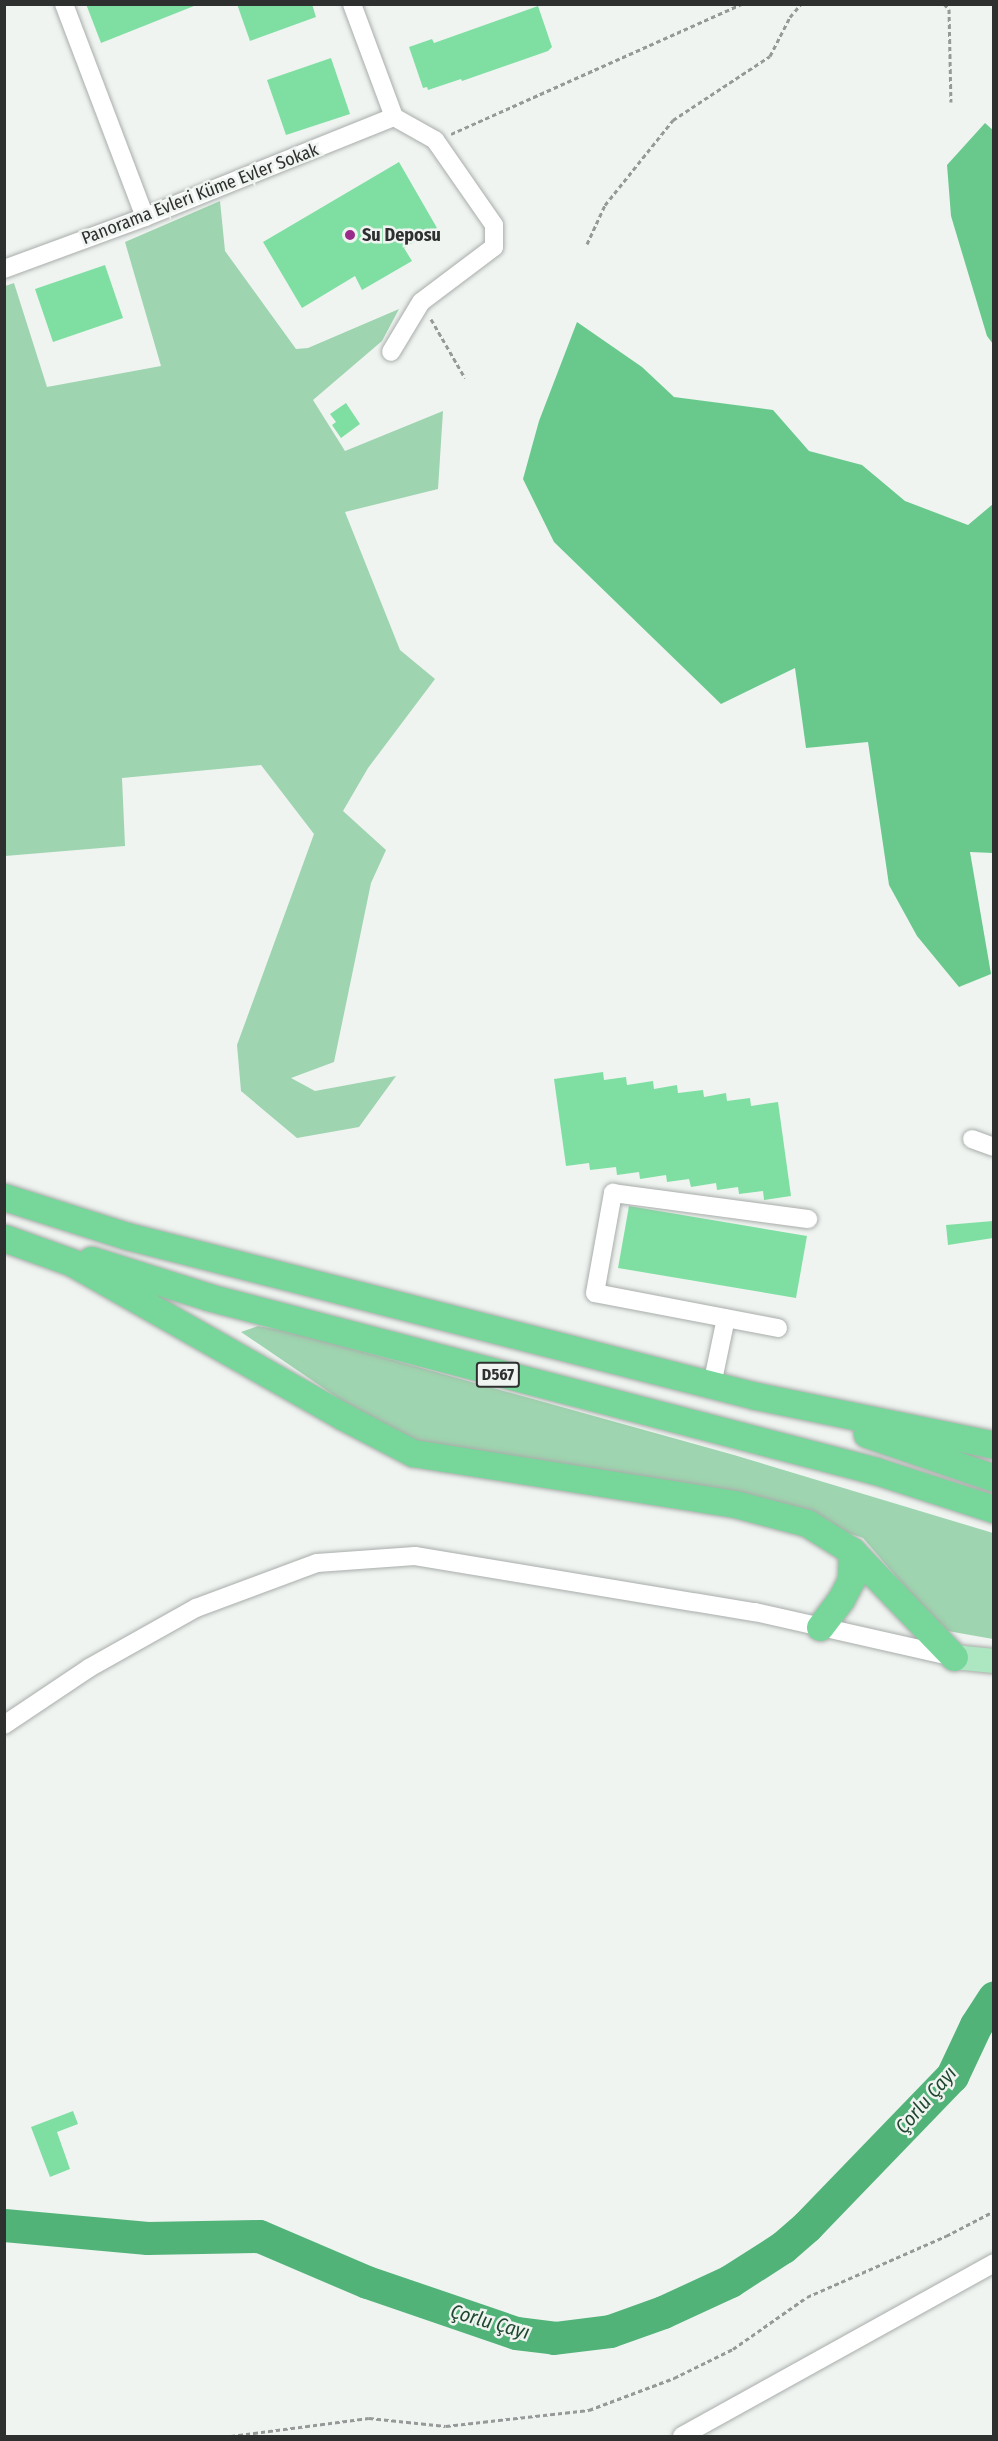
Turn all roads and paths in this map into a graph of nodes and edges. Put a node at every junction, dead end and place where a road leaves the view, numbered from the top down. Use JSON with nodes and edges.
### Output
{"nodes":[{"id":1,"x":64,"y":4,"type":"edge"},
{"id":2,"x":352,"y":4,"type":"edge"},
{"id":3,"x":741,"y":4,"type":"edge"},
{"id":4,"x":801,"y":4,"type":"edge"},
{"id":5,"x":944,"y":4,"type":"edge"},
{"id":6,"x":951,"y":102,"type":"dead end"},
{"id":7,"x":394,"y":117,"type":"junction"},
{"id":8,"x":435,"y":140,"type":"junction"},
{"id":9,"x":145,"y":218,"type":"junction"},
{"id":10,"x":587,"y":244,"type":"dead end"},
{"id":11,"x":4,"y":269,"type":"edge"},
{"id":12,"x":421,"y":302,"type":"junction"},
{"id":13,"x":391,"y":352,"type":"dead end"},
{"id":14,"x":465,"y":378,"type":"dead end"},
{"id":15,"x":972,"y":1139,"type":"dead end"},
{"id":16,"x":993,"y":1147,"type":"edge"},
{"id":17,"x":4,"y":1197,"type":"edge"},
{"id":18,"x":808,"y":1219,"type":"dead end"},
{"id":19,"x":4,"y":1232,"type":"edge"},
{"id":20,"x":4,"y":1238,"type":"edge"},
{"id":21,"x":726,"y":1318,"type":"junction"},
{"id":22,"x":777,"y":1328,"type":"dead end"},
{"id":23,"x":712,"y":1385,"type":"junction"},
{"id":24,"x":756,"y":1396,"type":"junction"},
{"id":25,"x":993,"y":1445,"type":"edge"},
{"id":26,"x":993,"y":1478,"type":"edge"},
{"id":27,"x":993,"y":1509,"type":"edge"},
{"id":28,"x":852,"y":1551,"type":"junction"},
{"id":29,"x":820,"y":1626,"type":"junction"},
{"id":30,"x":954,"y":1657,"type":"junction"},
{"id":31,"x":993,"y":1661,"type":"edge"},
{"id":32,"x":4,"y":1725,"type":"edge"},
{"id":33,"x":993,"y":2211,"type":"edge"},
{"id":34,"x":993,"y":2263,"type":"edge"},
{"id":35,"x":231,"y":2436,"type":"edge"},
{"id":36,"x":682,"y":2436,"type":"edge"}],
"edges":[{"from":1,"to":9,"type":"street"},
{"from":2,"to":7,"type":"street"},
{"from":3,"to":8,"type":"path"},
{"from":4,"to":10,"type":"path"},
{"from":5,"to":6,"type":"path"},
{"from":7,"to":8,"type":"street"},
{"from":7,"to":9,"type":"street","name":"Panorama Evleri Küme Evler Sokak"},
{"from":8,"to":12,"type":"street"},
{"from":9,"to":11,"type":"street","name":"Panorama Evleri Küme Evler Sokak"},
{"from":12,"to":13,"type":"street"},
{"from":12,"to":14,"type":"path"},
{"from":15,"to":16,"type":"street"},
{"from":17,"to":23,"type":"highway","number":"D567"},
{"from":18,"to":21,"type":"street"},
{"from":19,"to":27,"type":"highway","number":"D567"},
{"from":20,"to":28,"type":"highway"},
{"from":21,"to":22,"type":"street"},
{"from":21,"to":23,"type":"street"},
{"from":23,"to":24,"type":"highway","number":"D567"},
{"from":24,"to":25,"type":"highway"},
{"from":24,"to":26,"type":"highway","number":"D567"},
{"from":28,"to":29,"type":"highway"},
{"from":28,"to":30,"type":"highway"},
{"from":29,"to":30,"type":"street"},
{"from":29,"to":32,"type":"street"},
{"from":30,"to":31,"type":"main road"},
{"from":33,"to":35,"type":"path"},
{"from":34,"to":36,"type":"street"}]}
